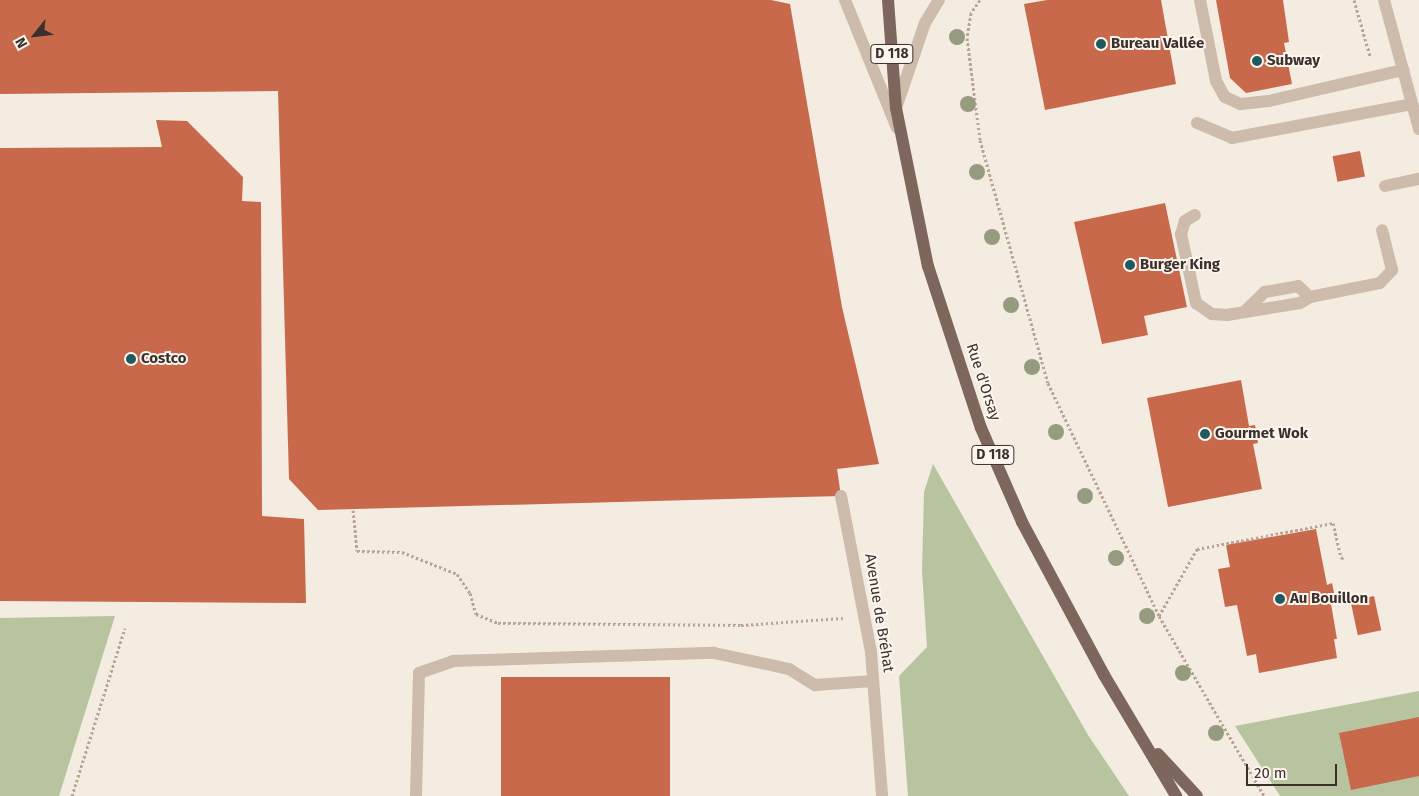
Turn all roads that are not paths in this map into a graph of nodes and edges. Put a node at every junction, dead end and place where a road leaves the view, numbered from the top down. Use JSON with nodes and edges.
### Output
{"nodes":[{"id":1,"x":846,"y":0,"type":"edge"},
{"id":2,"x":888,"y":0,"type":"edge"},
{"id":3,"x":939,"y":0,"type":"edge"},
{"id":4,"x":1200,"y":0,"type":"edge"},
{"id":5,"x":1384,"y":0,"type":"edge"},
{"id":6,"x":1403,"y":70,"type":"junction"},
{"id":7,"x":1412,"y":104,"type":"junction"},
{"id":8,"x":896,"y":108,"type":"junction"},
{"id":9,"x":1197,"y":123,"type":"dead end"},
{"id":10,"x":1419,"y":129,"type":"edge"},
{"id":11,"x":903,"y":144,"type":"junction"},
{"id":12,"x":1419,"y":179,"type":"edge"},
{"id":13,"x":1385,"y":186,"type":"dead end"},
{"id":14,"x":1195,"y":215,"type":"dead end"},
{"id":15,"x":1382,"y":230,"type":"dead end"},
{"id":16,"x":841,"y":496,"type":"dead end"},
{"id":17,"x":873,"y":680,"type":"junction"},
{"id":18,"x":1146,"y":741,"type":"junction"},
{"id":19,"x":416,"y":796,"type":"edge"},
{"id":20,"x":882,"y":796,"type":"edge"},
{"id":21,"x":1176,"y":796,"type":"edge"},
{"id":22,"x":1197,"y":796,"type":"edge"}],
"edges":[{"from":1,"to":11,"type":"street"},
{"from":2,"to":8,"type":"main road","name":"Rue d'Orsay","number":"D 118"},
{"from":3,"to":8,"type":"street"},
{"from":4,"to":6,"type":"street"},
{"from":5,"to":6,"type":"street"},
{"from":6,"to":7,"type":"street"},
{"from":7,"to":9,"type":"street"},
{"from":7,"to":10,"type":"street"},
{"from":8,"to":11,"type":"main road","name":"Rue d'Orsay","number":"D 118"},
{"from":11,"to":18,"type":"main road","name":"Rue d'Orsay","number":"D 118"},
{"from":12,"to":13,"type":"street"},
{"from":14,"to":15,"type":"street"},
{"from":16,"to":17,"type":"street","name":"Avenue de Bréhat"},
{"from":17,"to":19,"type":"street"},
{"from":17,"to":20,"type":"street","name":"Avenue de Bréhat"},
{"from":18,"to":21,"type":"main road","name":"Rue d'Orsay","number":"D 118"},
{"from":18,"to":22,"type":"main road","name":"Rue d'Orsay","number":"D 118"}]}
